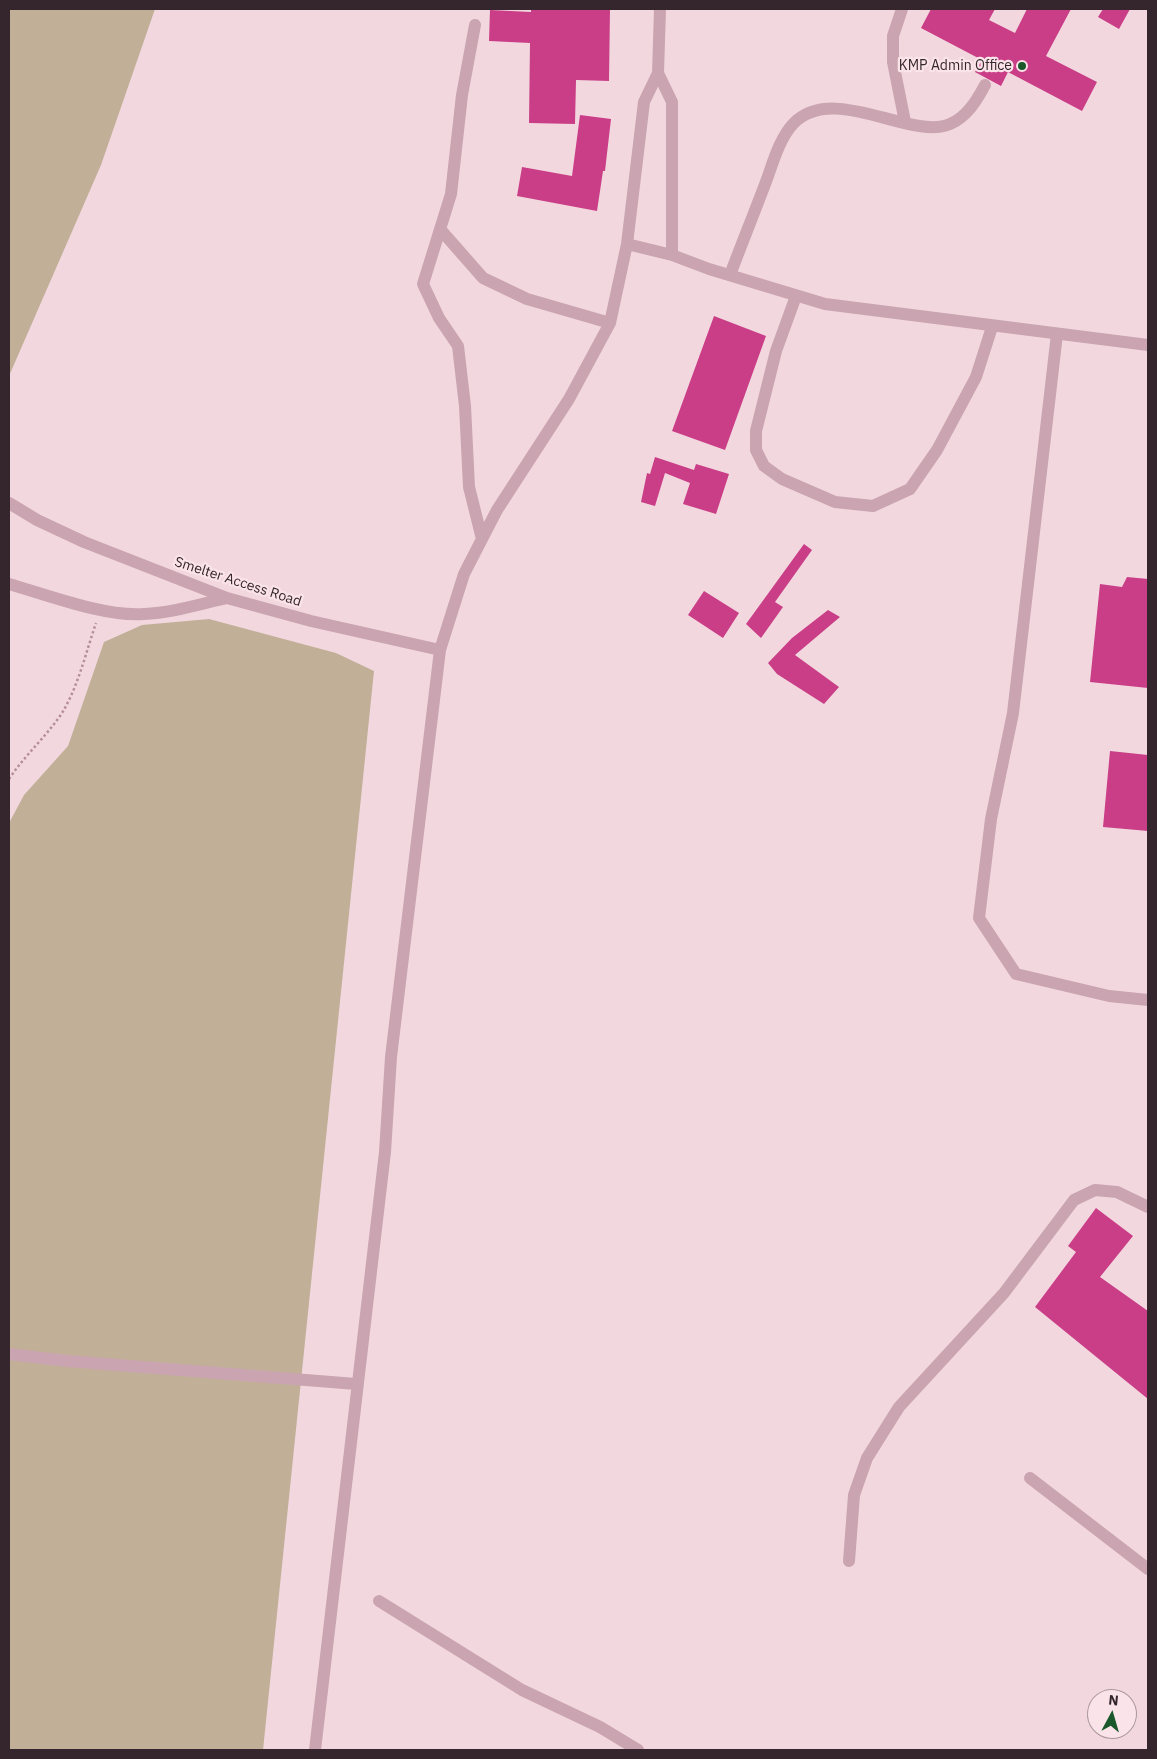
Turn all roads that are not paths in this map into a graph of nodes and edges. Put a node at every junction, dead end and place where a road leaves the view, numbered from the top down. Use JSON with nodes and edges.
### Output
{"nodes":[{"id":1,"x":660,"y":9,"type":"edge"},
{"id":2,"x":902,"y":9,"type":"edge"},
{"id":3,"x":475,"y":25,"type":"dead end"},
{"id":4,"x":658,"y":74,"type":"junction"},
{"id":5,"x":985,"y":85,"type":"dead end"},
{"id":6,"x":905,"y":122,"type":"junction"},
{"id":7,"x":440,"y":229,"type":"junction"},
{"id":8,"x":627,"y":244,"type":"junction"},
{"id":9,"x":672,"y":254,"type":"junction"},
{"id":10,"x":730,"y":275,"type":"junction"},
{"id":11,"x":796,"y":296,"type":"junction"},
{"id":12,"x":610,"y":323,"type":"junction"},
{"id":13,"x":992,"y":327,"type":"junction"},
{"id":14,"x":1057,"y":334,"type":"junction"},
{"id":15,"x":1148,"y":346,"type":"edge"},
{"id":16,"x":9,"y":503,"type":"edge"},
{"id":17,"x":482,"y":539,"type":"junction"},
{"id":18,"x":9,"y":584,"type":"edge"},
{"id":19,"x":227,"y":598,"type":"junction"},
{"id":20,"x":440,"y":650,"type":"junction"},
{"id":21,"x":1148,"y":1000,"type":"edge"},
{"id":22,"x":1148,"y":1207,"type":"edge"},
{"id":23,"x":9,"y":1354,"type":"edge"},
{"id":24,"x":356,"y":1384,"type":"junction"},
{"id":25,"x":1030,"y":1478,"type":"dead end"},
{"id":26,"x":848,"y":1561,"type":"dead end"},
{"id":27,"x":1148,"y":1569,"type":"edge"},
{"id":28,"x":379,"y":1601,"type":"dead end"},
{"id":29,"x":315,"y":1750,"type":"edge"},
{"id":30,"x":638,"y":1750,"type":"edge"}],
"edges":[{"from":1,"to":4,"type":"lane"},
{"from":2,"to":6,"type":"lane"},
{"from":3,"to":7,"type":"lane"},
{"from":4,"to":8,"type":"lane"},
{"from":4,"to":9,"type":"lane"},
{"from":5,"to":6,"type":"lane"},
{"from":6,"to":10,"type":"lane"},
{"from":7,"to":12,"type":"lane"},
{"from":7,"to":17,"type":"lane"},
{"from":8,"to":9,"type":"lane"},
{"from":8,"to":12,"type":"lane"},
{"from":9,"to":10,"type":"lane"},
{"from":10,"to":11,"type":"lane"},
{"from":11,"to":13,"type":"lane"},
{"from":11,"to":13,"type":"lane"},
{"from":12,"to":17,"type":"lane"},
{"from":13,"to":14,"type":"lane"},
{"from":14,"to":15,"type":"lane"},
{"from":14,"to":21,"type":"lane"},
{"from":16,"to":19,"type":"lane","name":"Smelter Access Road"},
{"from":17,"to":20,"type":"lane"},
{"from":18,"to":19,"type":"lane"},
{"from":19,"to":20,"type":"lane","name":"Smelter Access Road"},
{"from":20,"to":24,"type":"lane"},
{"from":22,"to":26,"type":"lane"},
{"from":23,"to":24,"type":"lane"},
{"from":24,"to":29,"type":"lane"},
{"from":25,"to":27,"type":"lane"},
{"from":28,"to":30,"type":"lane"}]}
